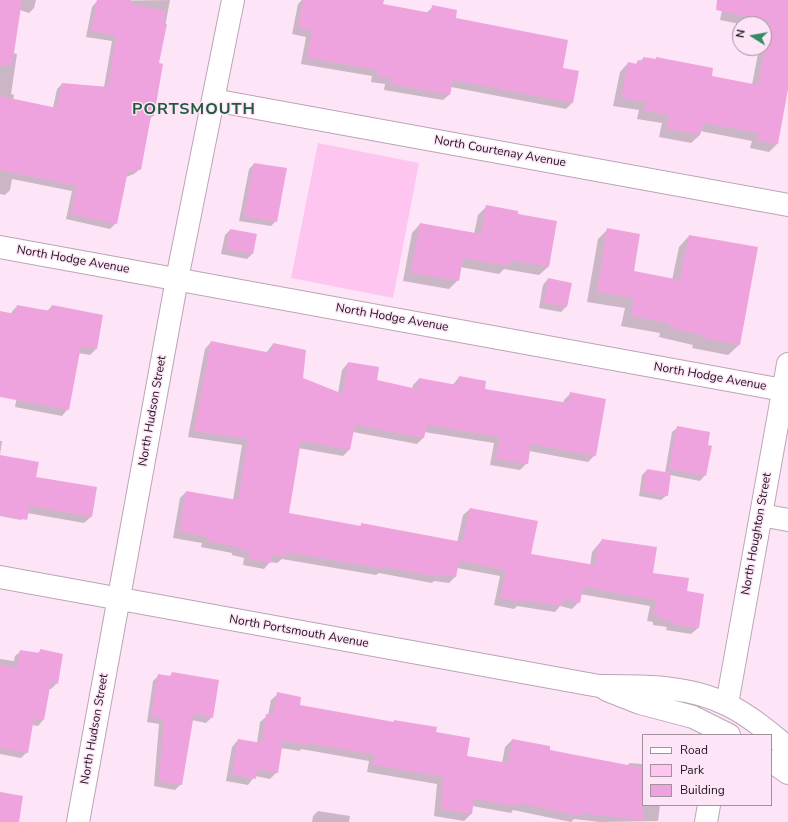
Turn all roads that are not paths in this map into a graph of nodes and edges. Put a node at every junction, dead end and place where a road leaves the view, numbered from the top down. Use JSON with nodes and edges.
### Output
{"nodes":[{"id":1,"x":232,"y":0,"type":"edge"},
{"id":2,"x":213,"y":100,"type":"junction"},
{"id":3,"x":788,"y":205,"type":"edge"},
{"id":4,"x":0,"y":247,"type":"edge"},
{"id":5,"x":177,"y":279,"type":"junction"},
{"id":6,"x":788,"y":364,"type":"edge"},
{"id":7,"x":783,"y":390,"type":"junction"},
{"id":8,"x":761,"y":515,"type":"junction"},
{"id":9,"x":788,"y":520,"type":"edge"},
{"id":10,"x":0,"y":577,"type":"edge"},
{"id":11,"x":119,"y":599,"type":"junction"},
{"id":12,"x":599,"y":686,"type":"junction"},
{"id":13,"x":727,"y":704,"type":"junction"},
{"id":14,"x":724,"y":734,"type":"edge"},
{"id":15,"x":771,"y":734,"type":"edge"},
{"id":16,"x":772,"y":735,"type":"edge"},
{"id":17,"x":788,"y":748,"type":"edge"},
{"id":18,"x":772,"y":762,"type":"edge"},
{"id":19,"x":788,"y":773,"type":"edge"},
{"id":20,"x":709,"y":806,"type":"edge"},
{"id":21,"x":78,"y":822,"type":"edge"},
{"id":22,"x":706,"y":822,"type":"edge"}],
"edges":[{"from":1,"to":2,"type":"street","name":"North Hudson Street"},
{"from":2,"to":3,"type":"street","name":"North Courtenay Avenue"},
{"from":2,"to":5,"type":"street","name":"North Hudson Street"},
{"from":4,"to":5,"type":"street","name":"North Hodge Avenue"},
{"from":5,"to":7,"type":"street","name":"North Hodge Avenue"},
{"from":5,"to":11,"type":"street","name":"North Hudson Street"},
{"from":6,"to":7,"type":"street","name":"North Houghton Street"},
{"from":7,"to":8,"type":"street","name":"North Houghton Street"},
{"from":8,"to":9,"type":"street"},
{"from":8,"to":13,"type":"street","name":"North Houghton Street"},
{"from":10,"to":11,"type":"street","name":"North Portsmouth Avenue"},
{"from":11,"to":12,"type":"street","name":"North Portsmouth Avenue"},
{"from":11,"to":21,"type":"street","name":"North Hudson Street"},
{"from":12,"to":13,"type":"street","name":"North Portsmouth Avenue"},
{"from":12,"to":14,"type":"street","name":"North Portsmouth Avenue"},
{"from":13,"to":15,"type":"street","name":"North Portsmouth Avenue"},
{"from":16,"to":17,"type":"street","name":"North Portsmouth Avenue"},
{"from":18,"to":19,"type":"street"},
{"from":20,"to":22,"type":"street"}]}
